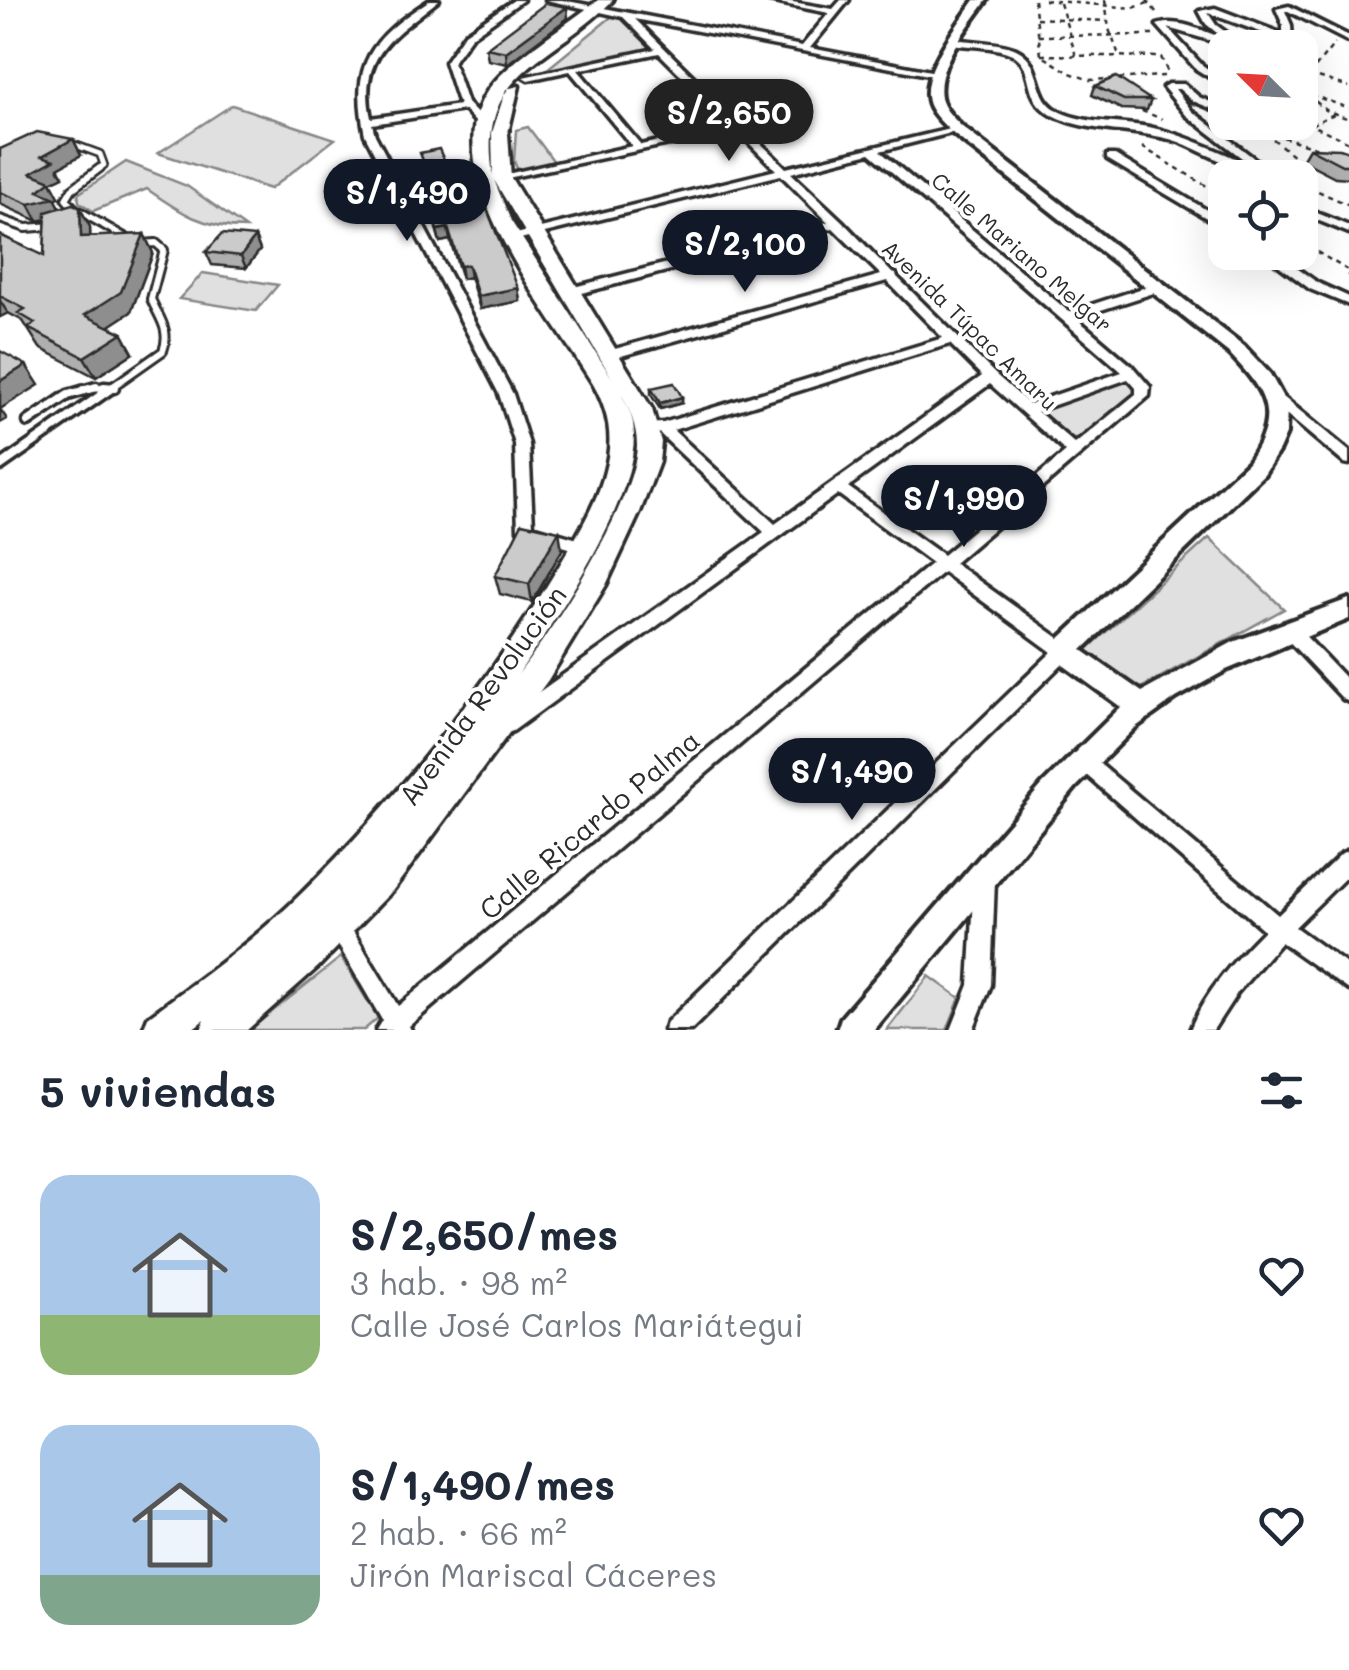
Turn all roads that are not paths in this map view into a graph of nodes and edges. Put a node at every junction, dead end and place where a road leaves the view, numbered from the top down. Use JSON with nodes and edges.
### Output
{"nodes":[{"id":1,"x":435,"y":0,"type":"edge"},
{"id":2,"x":519,"y":0,"type":"edge"},
{"id":3,"x":768,"y":0,"type":"edge"},
{"id":4,"x":845,"y":0,"type":"edge"},
{"id":5,"x":981,"y":0,"type":"edge"},
{"id":6,"x":1299,"y":2,"type":"edge"},
{"id":7,"x":556,"y":4,"type":"edge"},
{"id":8,"x":601,"y":7,"type":"edge"},
{"id":9,"x":1289,"y":8,"type":"junction"},
{"id":10,"x":835,"y":12,"type":"junction"},
{"id":11,"x":1219,"y":30,"type":"edge"},
{"id":12,"x":1264,"y":30,"type":"edge"},
{"id":13,"x":1287,"y":30,"type":"edge"},
{"id":14,"x":1208,"y":36,"type":"edge"},
{"id":15,"x":1345,"y":37,"type":"edge"},
{"id":16,"x":955,"y":42,"type":"junction"},
{"id":17,"x":806,"y":46,"type":"junction"},
{"id":18,"x":662,"y":50,"type":"junction"},
{"id":19,"x":572,"y":68,"type":"junction"},
{"id":20,"x":938,"y":72,"type":"junction"},
{"id":21,"x":1208,"y":74,"type":"edge"},
{"id":22,"x":528,"y":77,"type":"junction"},
{"id":23,"x":1208,"y":103,"type":"edge"},
{"id":24,"x":465,"y":107,"type":"junction"},
{"id":25,"x":366,"y":122,"type":"junction"},
{"id":26,"x":483,"y":125,"type":"junction"},
{"id":27,"x":740,"y":126,"type":"junction"},
{"id":28,"x":1208,"y":127,"type":"edge"},
{"id":29,"x":956,"y":129,"type":"junction"},
{"id":30,"x":1176,"y":139,"type":"junction"},
{"id":31,"x":60,"y":140,"type":"edge"},
{"id":32,"x":1225,"y":140,"type":"edge"},
{"id":33,"x":639,"y":148,"type":"junction"},
{"id":34,"x":873,"y":150,"type":"junction"},
{"id":35,"x":1112,"y":157,"type":"dead end"},
{"id":36,"x":1214,"y":160,"type":"edge"},
{"id":37,"x":786,"y":170,"type":"junction"},
{"id":38,"x":502,"y":178,"type":"junction"},
{"id":39,"x":86,"y":215,"type":"junction"},
{"id":40,"x":1208,"y":216,"type":"edge"},
{"id":41,"x":1318,"y":216,"type":"edge"},
{"id":42,"x":0,"y":219,"type":"edge"},
{"id":43,"x":71,"y":220,"type":"edge"},
{"id":44,"x":838,"y":223,"type":"junction"},
{"id":45,"x":56,"y":224,"type":"edge"},
{"id":46,"x":1349,"y":230,"type":"edge"},
{"id":47,"x":522,"y":235,"type":"junction"},
{"id":48,"x":1291,"y":270,"type":"edge"},
{"id":49,"x":892,"y":276,"type":"junction"},
{"id":50,"x":1156,"y":288,"type":"junction"},
{"id":51,"x":570,"y":292,"type":"junction"},
{"id":52,"x":1349,"y":301,"type":"edge"},
{"id":53,"x":1068,"y":317,"type":"junction"},
{"id":54,"x":954,"y":339,"type":"junction"},
{"id":55,"x":609,"y":355,"type":"junction"},
{"id":56,"x":990,"y":377,"type":"junction"},
{"id":57,"x":1137,"y":380,"type":"junction"},
{"id":58,"x":114,"y":388,"type":"junction"},
{"id":59,"x":1272,"y":394,"type":"junction"},
{"id":60,"x":1027,"y":409,"type":"junction"},
{"id":61,"x":28,"y":422,"type":"dead end"},
{"id":62,"x":656,"y":427,"type":"junction"},
{"id":63,"x":1075,"y":452,"type":"junction"},
{"id":64,"x":1349,"y":459,"type":"edge"},
{"id":65,"x":0,"y":466,"type":"edge"},
{"id":66,"x":838,"y":487,"type":"junction"},
{"id":67,"x":775,"y":532,"type":"junction"},
{"id":68,"x":583,"y":546,"type":"junction"},
{"id":69,"x":943,"y":563,"type":"junction"},
{"id":70,"x":1349,"y":608,"type":"edge"},
{"id":71,"x":1289,"y":630,"type":"junction"},
{"id":72,"x":1064,"y":651,"type":"junction"},
{"id":73,"x":1349,"y":694,"type":"edge"},
{"id":74,"x":1142,"y":707,"type":"junction"},
{"id":75,"x":488,"y":739,"type":"junction"},
{"id":76,"x":1082,"y":760,"type":"junction"},
{"id":77,"x":1349,"y":860,"type":"edge"},
{"id":78,"x":985,"y":870,"type":"junction"},
{"id":79,"x":338,"y":925,"type":"junction"},
{"id":80,"x":1282,"y":928,"type":"junction"},
{"id":81,"x":1349,"y":979,"type":"edge"},
{"id":82,"x":394,"y":1028,"type":"edge"},
{"id":83,"x":161,"y":1030,"type":"edge"},
{"id":84,"x":220,"y":1030,"type":"edge"},
{"id":85,"x":674,"y":1030,"type":"edge"},
{"id":86,"x":853,"y":1030,"type":"edge"},
{"id":87,"x":962,"y":1030,"type":"edge"},
{"id":88,"x":1201,"y":1030,"type":"edge"}],
"edges":[{"from":1,"to":25,"type":"street"},
{"from":2,"to":24,"type":"street"},
{"from":3,"to":10,"type":"street"},
{"from":4,"to":10,"type":"street"},
{"from":5,"to":16,"type":"street"},
{"from":6,"to":9,"type":"street"},
{"from":7,"to":8,"type":"street"},
{"from":8,"to":17,"type":"street"},
{"from":8,"to":18,"type":"street","name":"Avenida Túpac Amaru"},
{"from":8,"to":22,"type":"main road","name":"Avenida Revolución"},
{"from":8,"to":26,"type":"main road","name":"Avenida Revolución"},
{"from":9,"to":13,"type":"street"},
{"from":9,"to":15,"type":"street"},
{"from":10,"to":17,"type":"street"},
{"from":11,"to":12,"type":"street"},
{"from":14,"to":21,"type":"street"},
{"from":16,"to":20,"type":"street"},
{"from":16,"to":30,"type":"street"},
{"from":17,"to":20,"type":"street"},
{"from":18,"to":19,"type":"street"},
{"from":18,"to":27,"type":"street","name":"Avenida Túpac Amaru"},
{"from":19,"to":22,"type":"street"},
{"from":19,"to":33,"type":"street"},
{"from":20,"to":29,"type":"street"},
{"from":22,"to":38,"type":"main road","name":"Avenida Revolución"},
{"from":23,"to":28,"type":"street"},
{"from":24,"to":25,"type":"street"},
{"from":24,"to":26,"type":"street"},
{"from":25,"to":68,"type":"street"},
{"from":26,"to":47,"type":"main road","name":"Avenida Revolución"},
{"from":27,"to":33,"type":"street"},
{"from":27,"to":37,"type":"street","name":"Avenida Túpac Amaru"},
{"from":29,"to":34,"type":"street"},
{"from":29,"to":50,"type":"street"},
{"from":30,"to":32,"type":"street"},
{"from":30,"to":36,"type":"street"},
{"from":31,"to":39,"type":"lane"},
{"from":33,"to":38,"type":"street"},
{"from":34,"to":37,"type":"street"},
{"from":34,"to":53,"type":"street","name":"Calle Mariano Melgar"},
{"from":35,"to":40,"type":"street"},
{"from":37,"to":44,"type":"street","name":"Avenida Túpac Amaru"},
{"from":37,"to":47,"type":"street"},
{"from":38,"to":47,"type":"main road","name":"Avenida Revolución"},
{"from":39,"to":43,"type":"lane"},
{"from":39,"to":58,"type":"lane"},
{"from":41,"to":46,"type":"street"},
{"from":42,"to":45,"type":"lane"},
{"from":44,"to":49,"type":"street","name":"Avenida Túpac Amaru"},
{"from":44,"to":51,"type":"street"},
{"from":47,"to":51,"type":"main road","name":"Avenida Revolución"},
{"from":47,"to":68,"type":"main road","name":"Avenida Revolución"},
{"from":48,"to":52,"type":"street"},
{"from":49,"to":54,"type":"street","name":"Avenida Túpac Amaru"},
{"from":49,"to":55,"type":"street"},
{"from":50,"to":53,"type":"street"},
{"from":50,"to":59,"type":"street"},
{"from":51,"to":55,"type":"main road","name":"Avenida Revolución"},
{"from":53,"to":57,"type":"street","name":"Calle Mariano Melgar"},
{"from":54,"to":56,"type":"street","name":"Avenida Túpac Amaru"},
{"from":54,"to":62,"type":"street"},
{"from":55,"to":62,"type":"main road","name":"Avenida Revolución"},
{"from":56,"to":60,"type":"street","name":"Avenida Túpac Amaru"},
{"from":56,"to":66,"type":"street"},
{"from":57,"to":60,"type":"street"},
{"from":57,"to":63,"type":"street","name":"Calle Ricardo Palma"},
{"from":58,"to":61,"type":"lane"},
{"from":58,"to":65,"type":"lane"},
{"from":59,"to":64,"type":"street"},
{"from":59,"to":72,"type":"street"},
{"from":60,"to":63,"type":"street","name":"Avenida Túpac Amaru"},
{"from":62,"to":67,"type":"street"},
{"from":62,"to":75,"type":"main road","name":"Avenida Revolución"},
{"from":63,"to":69,"type":"street","name":"Calle Ricardo Palma"},
{"from":66,"to":67,"type":"street"},
{"from":66,"to":69,"type":"street"},
{"from":67,"to":75,"type":"street"},
{"from":68,"to":83,"type":"main road","name":"Avenida Revolución"},
{"from":69,"to":72,"type":"street"},
{"from":69,"to":82,"type":"street","name":"Calle Ricardo Palma"},
{"from":70,"to":71,"type":"street"},
{"from":71,"to":73,"type":"street"},
{"from":71,"to":74,"type":"street"},
{"from":72,"to":74,"type":"street"},
{"from":72,"to":85,"type":"street"},
{"from":74,"to":76,"type":"street"},
{"from":75,"to":79,"type":"main road","name":"Avenida Revolución"},
{"from":76,"to":78,"type":"street"},
{"from":76,"to":80,"type":"street"},
{"from":77,"to":80,"type":"street"},
{"from":78,"to":86,"type":"street"},
{"from":78,"to":87,"type":"street"},
{"from":79,"to":82,"type":"street"},
{"from":79,"to":84,"type":"main road","name":"Avenida Revolución"},
{"from":80,"to":81,"type":"street"},
{"from":80,"to":88,"type":"street"}]}
